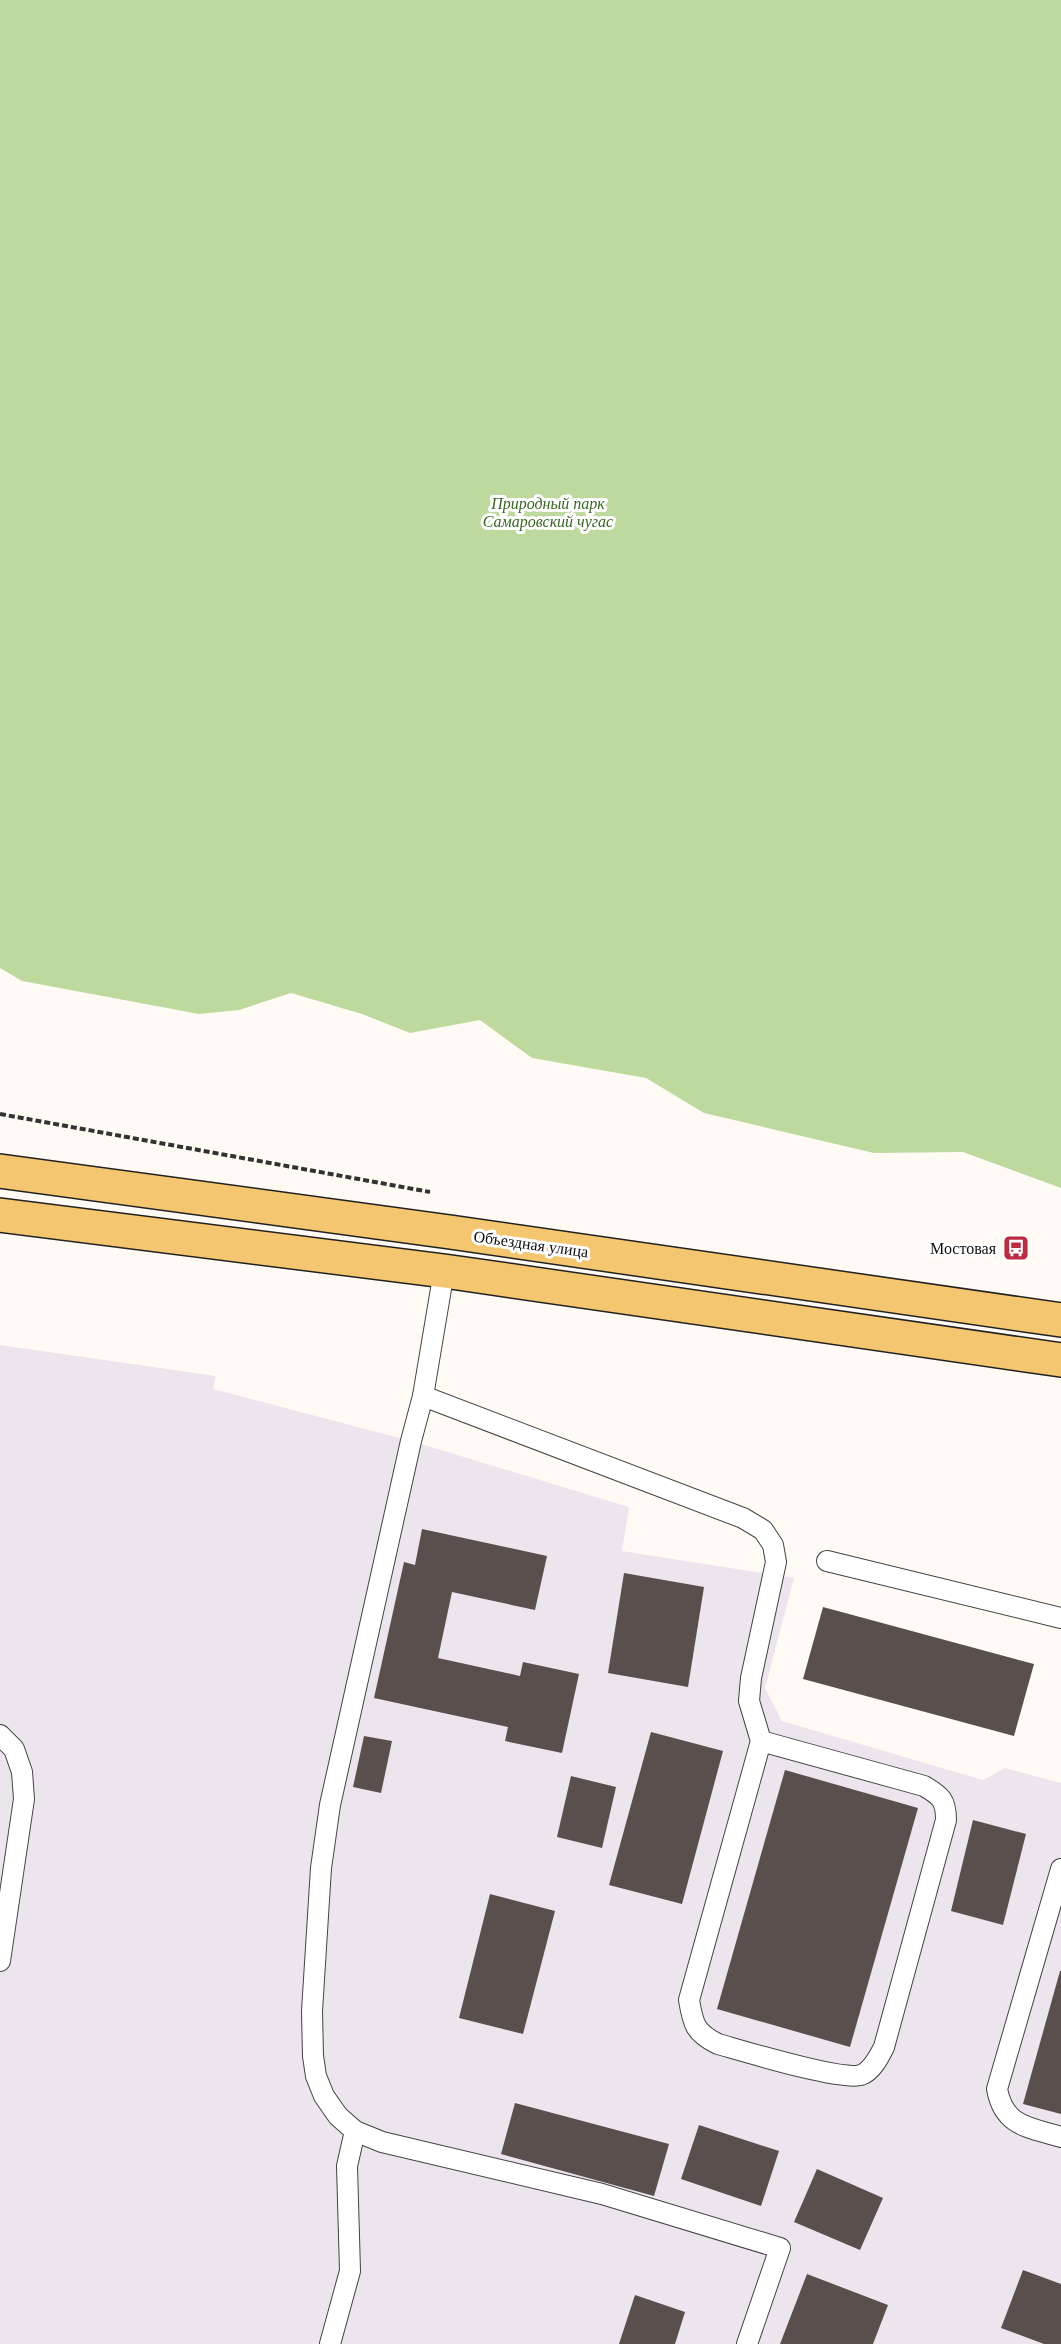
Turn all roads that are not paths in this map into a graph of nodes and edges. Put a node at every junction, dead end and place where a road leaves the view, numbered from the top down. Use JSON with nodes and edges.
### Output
{"nodes":[{"id":1,"x":0,"y":1171,"type":"edge"},
{"id":2,"x":0,"y":1215,"type":"edge"},
{"id":3,"x":450,"y":1232,"type":"junction"},
{"id":4,"x":444,"y":1271,"type":"junction"},
{"id":5,"x":1061,"y":1320,"type":"edge"},
{"id":6,"x":1061,"y":1360,"type":"edge"},
{"id":7,"x":423,"y":1396,"type":"junction"},
{"id":8,"x":827,"y":1561,"type":"dead end"},
{"id":9,"x":1061,"y":1618,"type":"edge"},
{"id":10,"x":0,"y":1735,"type":"edge"},
{"id":11,"x":761,"y":1741,"type":"junction"},
{"id":12,"x":1061,"y":1869,"type":"edge"},
{"id":13,"x":0,"y":1960,"type":"edge"},
{"id":14,"x":355,"y":2131,"type":"junction"},
{"id":15,"x":1061,"y":2137,"type":"edge"},
{"id":16,"x":330,"y":2344,"type":"edge"},
{"id":17,"x":747,"y":2344,"type":"edge"}],
"edges":[{"from":1,"to":3,"type":"main road","name":"Объездная улица"},
{"from":2,"to":4,"type":"main road"},
{"from":3,"to":4,"type":"main road"},
{"from":3,"to":5,"type":"main road","name":"Объездная улица"},
{"from":4,"to":6,"type":"main road"},
{"from":4,"to":7,"type":"lane"},
{"from":7,"to":11,"type":"lane"},
{"from":7,"to":14,"type":"lane"},
{"from":8,"to":9,"type":"lane"},
{"from":10,"to":13,"type":"lane"},
{"from":11,"to":11,"type":"lane"},
{"from":12,"to":15,"type":"lane"},
{"from":14,"to":16,"type":"lane"},
{"from":14,"to":17,"type":"lane"}]}
